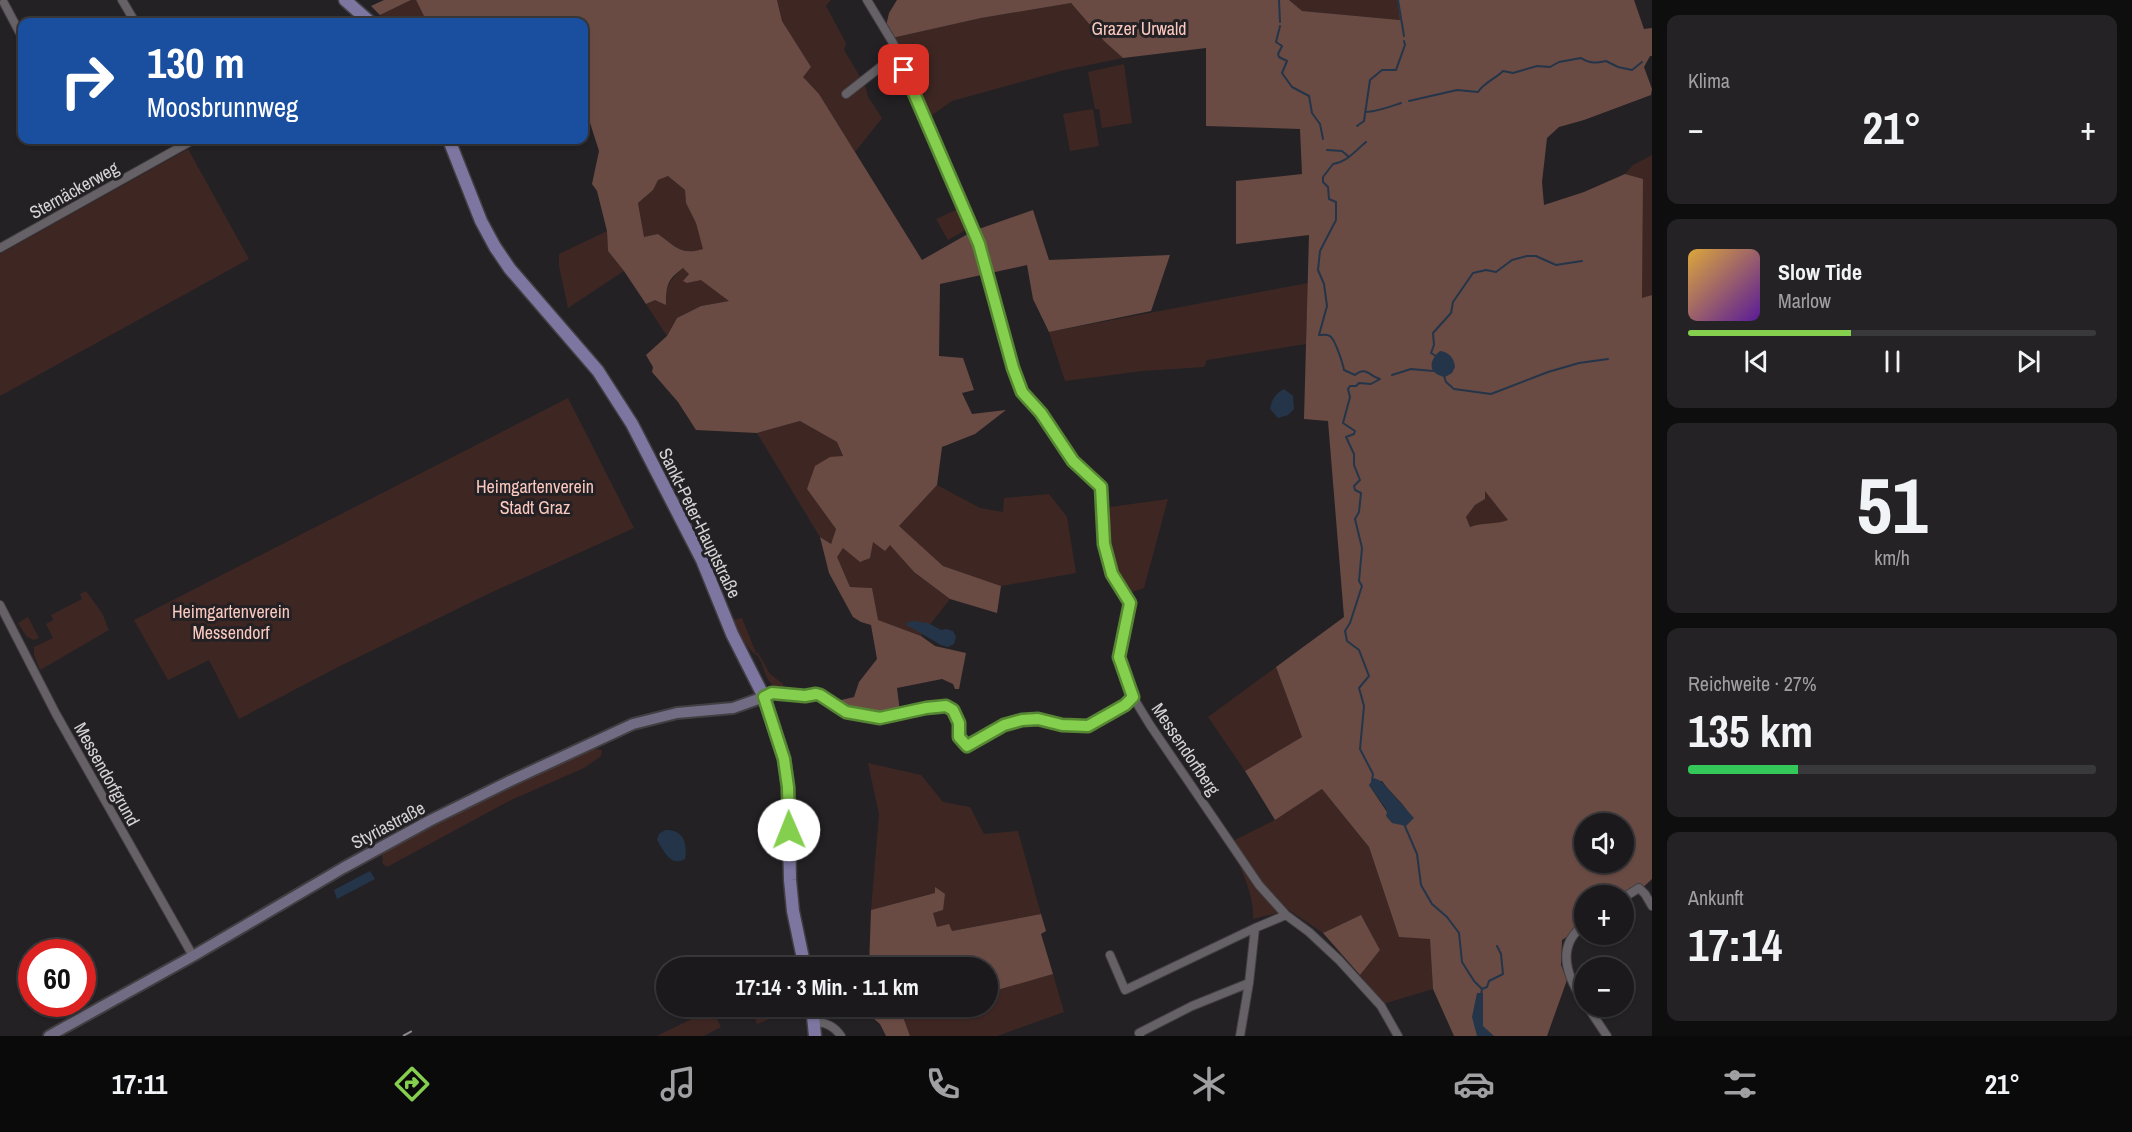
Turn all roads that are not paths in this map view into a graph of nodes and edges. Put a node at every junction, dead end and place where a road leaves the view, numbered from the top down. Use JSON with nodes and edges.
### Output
{"nodes":[{"id":1,"x":122,"y":0,"type":"edge"},
{"id":2,"x":345,"y":0,"type":"edge"},
{"id":3,"x":867,"y":0,"type":"edge"},
{"id":4,"x":4,"y":3,"type":"edge"},
{"id":5,"x":133,"y":18,"type":"edge"},
{"id":6,"x":365,"y":18,"type":"edge"},
{"id":7,"x":18,"y":29,"type":"edge"},
{"id":8,"x":897,"y":54,"type":"junction"},
{"id":9,"x":846,"y":94,"type":"dead end"},
{"id":10,"x":186,"y":144,"type":"edge"},
{"id":11,"x":450,"y":144,"type":"edge"},
{"id":12,"x":0,"y":248,"type":"edge"},
{"id":13,"x":0,"y":605,"type":"edge"},
{"id":14,"x":764,"y":697,"type":"junction"},
{"id":15,"x":1133,"y":697,"type":"junction"},
{"id":16,"x":1634,"y":891,"type":"edge"},
{"id":17,"x":1652,"y":906,"type":"edge"},
{"id":18,"x":1286,"y":915,"type":"junction"},
{"id":19,"x":1255,"y":928,"type":"junction"},
{"id":20,"x":1574,"y":934,"type":"edge"},
{"id":21,"x":1110,"y":955,"type":"dead end"},
{"id":22,"x":193,"y":956,"type":"junction"},
{"id":23,"x":803,"y":957,"type":"edge"},
{"id":24,"x":1249,"y":982,"type":"junction"},
{"id":25,"x":1574,"y":983,"type":"edge"},
{"id":26,"x":813,"y":1017,"type":"edge"},
{"id":27,"x":1594,"y":1017,"type":"edge"},
{"id":28,"x":814,"y":1023,"type":"junction"},
{"id":29,"x":49,"y":1036,"type":"edge"},
{"id":30,"x":815,"y":1036,"type":"edge"},
{"id":31,"x":841,"y":1036,"type":"edge"},
{"id":32,"x":1140,"y":1036,"type":"edge"},
{"id":33,"x":1240,"y":1036,"type":"edge"},
{"id":34,"x":1398,"y":1036,"type":"edge"},
{"id":35,"x":1607,"y":1036,"type":"edge"}],
"edges":[{"from":1,"to":5,"type":"street"},
{"from":2,"to":6,"type":"main road"},
{"from":3,"to":8,"type":"street","name":"Messendorfberg"},
{"from":4,"to":7,"type":"street"},
{"from":8,"to":9,"type":"street"},
{"from":8,"to":15,"type":"street","name":"Messendorfberg"},
{"from":10,"to":12,"type":"street","name":"Sternäckerweg"},
{"from":11,"to":14,"type":"main road","name":"Sankt-Peter-Hauptstraße"},
{"from":13,"to":22,"type":"street","name":"Messendorfgrund"},
{"from":14,"to":15,"type":"street"},
{"from":14,"to":22,"type":"street","name":"Styriastraße"},
{"from":14,"to":23,"type":"main road","name":"Sankt-Peter-Hauptstraße"},
{"from":15,"to":18,"type":"street","name":"Messendorfberg"},
{"from":16,"to":17,"type":"street"},
{"from":18,"to":19,"type":"street"},
{"from":18,"to":34,"type":"street","name":"Messendorfberg"},
{"from":19,"to":21,"type":"street"},
{"from":19,"to":24,"type":"street"},
{"from":20,"to":25,"type":"street"},
{"from":22,"to":29,"type":"street","name":"Styriastraße"},
{"from":24,"to":32,"type":"street"},
{"from":24,"to":33,"type":"street"},
{"from":26,"to":28,"type":"main road"},
{"from":27,"to":35,"type":"street"},
{"from":28,"to":30,"type":"main road"},
{"from":28,"to":31,"type":"street"}]}
